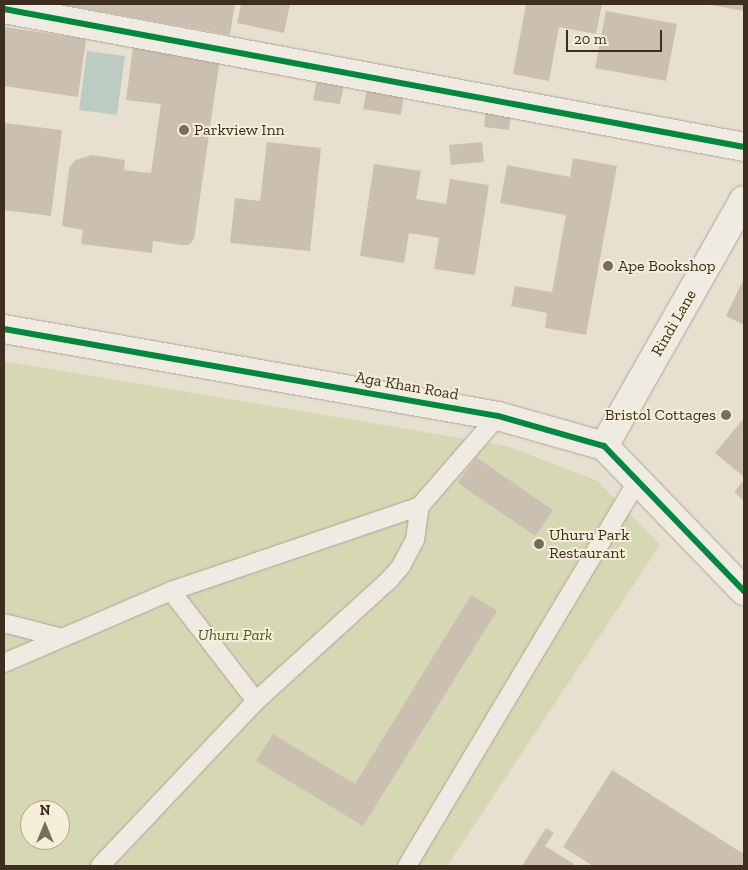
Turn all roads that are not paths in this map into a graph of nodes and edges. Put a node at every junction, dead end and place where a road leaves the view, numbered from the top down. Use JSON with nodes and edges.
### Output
{"nodes":[{"id":1,"x":4,"y":9,"type":"edge"},
{"id":2,"x":744,"y":147,"type":"edge"},
{"id":3,"x":744,"y":200,"type":"edge"},
{"id":4,"x":4,"y":329,"type":"edge"},
{"id":5,"x":498,"y":416,"type":"junction"},
{"id":6,"x":604,"y":446,"type":"junction"},
{"id":7,"x":637,"y":481,"type":"junction"},
{"id":8,"x":420,"y":506,"type":"junction"},
{"id":9,"x":744,"y":591,"type":"edge"},
{"id":10,"x":172,"y":592,"type":"junction"},
{"id":11,"x":4,"y":623,"type":"edge"},
{"id":12,"x":58,"y":637,"type":"junction"},
{"id":13,"x":4,"y":663,"type":"edge"},
{"id":14,"x":256,"y":701,"type":"junction"},
{"id":15,"x":100,"y":866,"type":"edge"},
{"id":16,"x":407,"y":866,"type":"edge"}],
"edges":[{"from":1,"to":2,"type":"street"},
{"from":3,"to":6,"type":"street","name":"Rindi Lane"},
{"from":4,"to":5,"type":"street","name":"Aga Khan Road"},
{"from":5,"to":6,"type":"street","name":"Aga Khan Road"},
{"from":5,"to":8,"type":"lane"},
{"from":6,"to":7,"type":"street"},
{"from":7,"to":9,"type":"street"},
{"from":7,"to":16,"type":"lane"},
{"from":8,"to":10,"type":"lane"},
{"from":8,"to":14,"type":"lane"},
{"from":10,"to":12,"type":"lane"},
{"from":10,"to":14,"type":"lane"},
{"from":11,"to":12,"type":"lane"},
{"from":12,"to":13,"type":"lane"},
{"from":14,"to":15,"type":"lane"}]}
